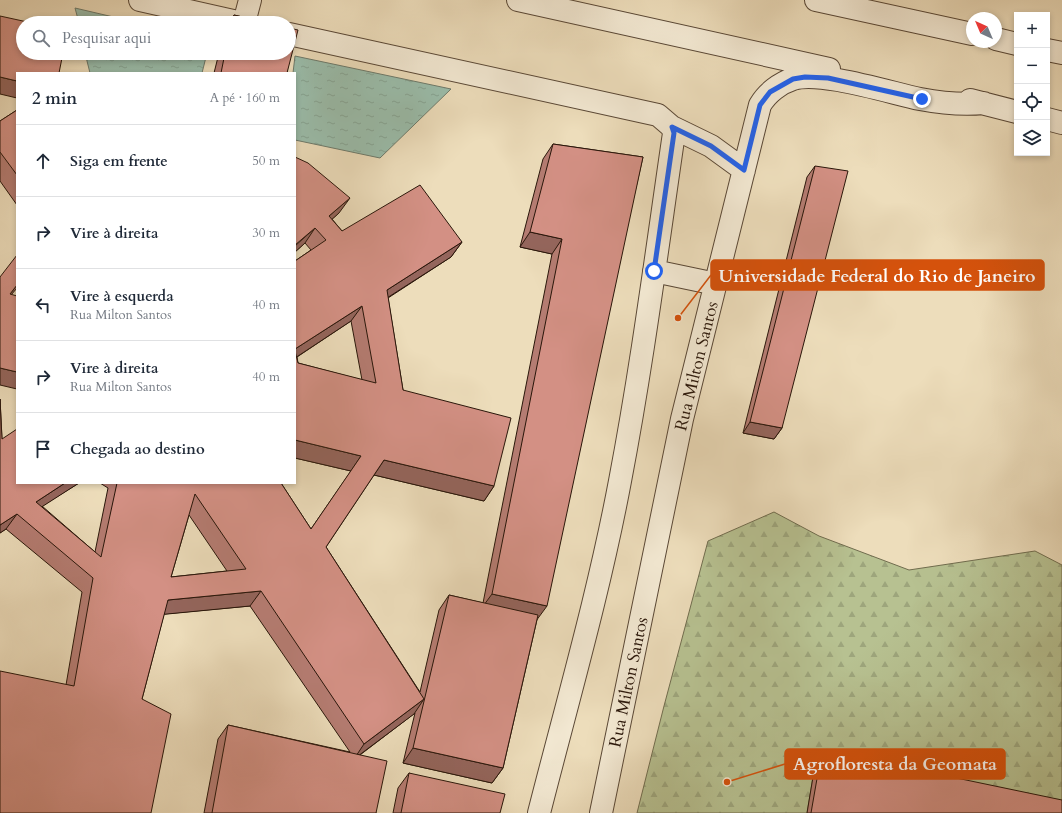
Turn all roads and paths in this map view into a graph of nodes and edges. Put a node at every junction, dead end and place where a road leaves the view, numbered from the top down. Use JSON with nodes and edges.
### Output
{"nodes":[{"id":1,"x":140,"y":0,"type":"edge"},
{"id":2,"x":250,"y":0,"type":"edge"},
{"id":3,"x":518,"y":0,"type":"edge"},
{"id":4,"x":818,"y":0,"type":"edge"},
{"id":5,"x":212,"y":16,"type":"edge"},
{"id":6,"x":245,"y":16,"type":"edge"},
{"id":7,"x":966,"y":33,"type":"edge"},
{"id":8,"x":296,"y":36,"type":"edge"},
{"id":9,"x":1002,"y":40,"type":"edge"},
{"id":10,"x":1014,"y":43,"type":"edge"},
{"id":11,"x":1050,"y":51,"type":"edge"},
{"id":12,"x":1062,"y":53,"type":"edge"},
{"id":13,"x":984,"y":103,"type":"junction"},
{"id":14,"x":1014,"y":111,"type":"edge"},
{"id":15,"x":1050,"y":120,"type":"edge"},
{"id":16,"x":1062,"y":123,"type":"edge"},
{"id":17,"x":672,"y":127,"type":"junction"},
{"id":18,"x":744,"y":170,"type":"junction"},
{"id":19,"x":654,"y":271,"type":"junction"},
{"id":20,"x":716,"y":284,"type":"junction"},
{"id":21,"x":539,"y":813,"type":"edge"},
{"id":22,"x":601,"y":813,"type":"edge"}],
"edges":[{"from":1,"to":5,"type":"street"},
{"from":2,"to":6,"type":"street"},
{"from":3,"to":13,"type":"street"},
{"from":4,"to":7,"type":"street"},
{"from":8,"to":17,"type":"street"},
{"from":9,"to":10,"type":"street"},
{"from":11,"to":12,"type":"street"},
{"from":13,"to":14,"type":"street"},
{"from":13,"to":18,"type":"street","name":"Rua Milton Santos"},
{"from":15,"to":16,"type":"street"},
{"from":17,"to":18,"type":"street"},
{"from":17,"to":19,"type":"street"},
{"from":18,"to":20,"type":"street","name":"Rua Milton Santos"},
{"from":19,"to":20,"type":"street"},
{"from":19,"to":21,"type":"street"},
{"from":20,"to":22,"type":"street","name":"Rua Milton Santos"}]}
